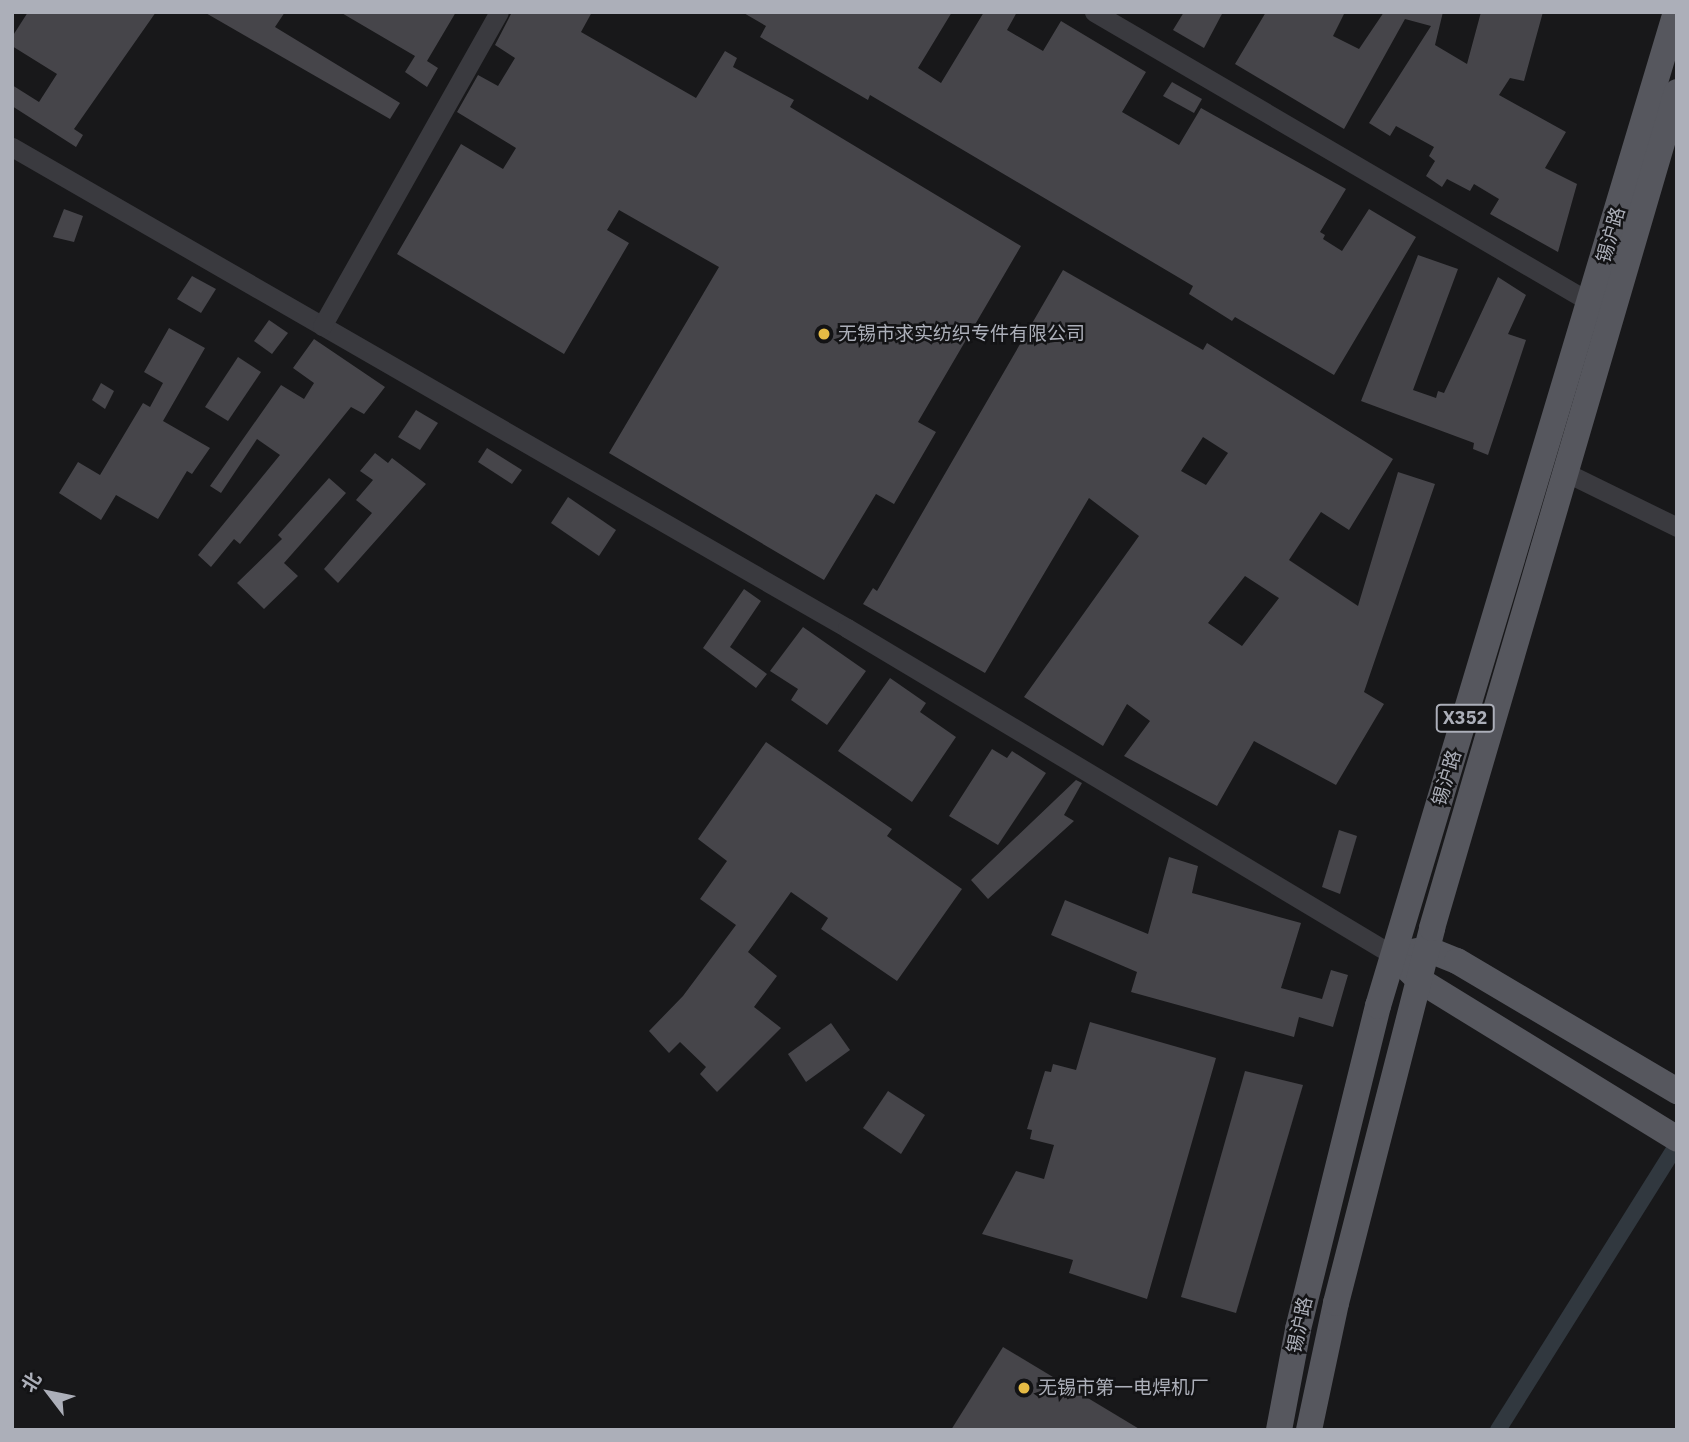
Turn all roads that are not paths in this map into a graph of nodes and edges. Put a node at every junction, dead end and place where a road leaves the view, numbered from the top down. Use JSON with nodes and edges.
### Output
{"nodes":[{"id":1,"x":499,"y":12,"type":"edge"},
{"id":2,"x":1094,"y":12,"type":"edge"},
{"id":3,"x":1676,"y":12,"type":"edge"},
{"id":4,"x":1677,"y":92,"type":"edge"},
{"id":5,"x":12,"y":147,"type":"edge"},
{"id":6,"x":1602,"y":310,"type":"junction"},
{"id":7,"x":322,"y":326,"type":"junction"},
{"id":8,"x":1567,"y":473,"type":"junction"},
{"id":9,"x":1677,"y":527,"type":"edge"},
{"id":10,"x":1427,"y":950,"type":"junction"},
{"id":11,"x":1393,"y":955,"type":"junction"},
{"id":12,"x":1419,"y":980,"type":"junction"},
{"id":13,"x":1677,"y":1091,"type":"edge"},
{"id":14,"x":1668,"y":1134,"type":"edge"},
{"id":15,"x":1279,"y":1430,"type":"edge"},
{"id":16,"x":1309,"y":1430,"type":"edge"}],
"edges":[{"from":1,"to":7,"type":"street"},
{"from":2,"to":6,"type":"street"},
{"from":3,"to":6,"type":"main road","name":"锡沪路","number":"X352"},
{"from":4,"to":6,"type":"main road","name":"锡沪路","number":"X352"},
{"from":5,"to":7,"type":"street"},
{"from":6,"to":8,"type":"main road","name":"锡沪路","number":"X352"},
{"from":6,"to":11,"type":"main road","name":"锡沪路","number":"X352"},
{"from":7,"to":11,"type":"street"},
{"from":8,"to":9,"type":"street"},
{"from":8,"to":10,"type":"main road","name":"锡沪路","number":"X352"},
{"from":10,"to":11,"type":"main road"},
{"from":10,"to":12,"type":"main road","name":"锡沪路","number":"X352"},
{"from":10,"to":13,"type":"main road"},
{"from":11,"to":12,"type":"main road"},
{"from":11,"to":15,"type":"main road","name":"锡沪路","number":"X352"},
{"from":12,"to":14,"type":"main road"},
{"from":12,"to":16,"type":"main road","name":"锡沪路","number":"X352"}]}
